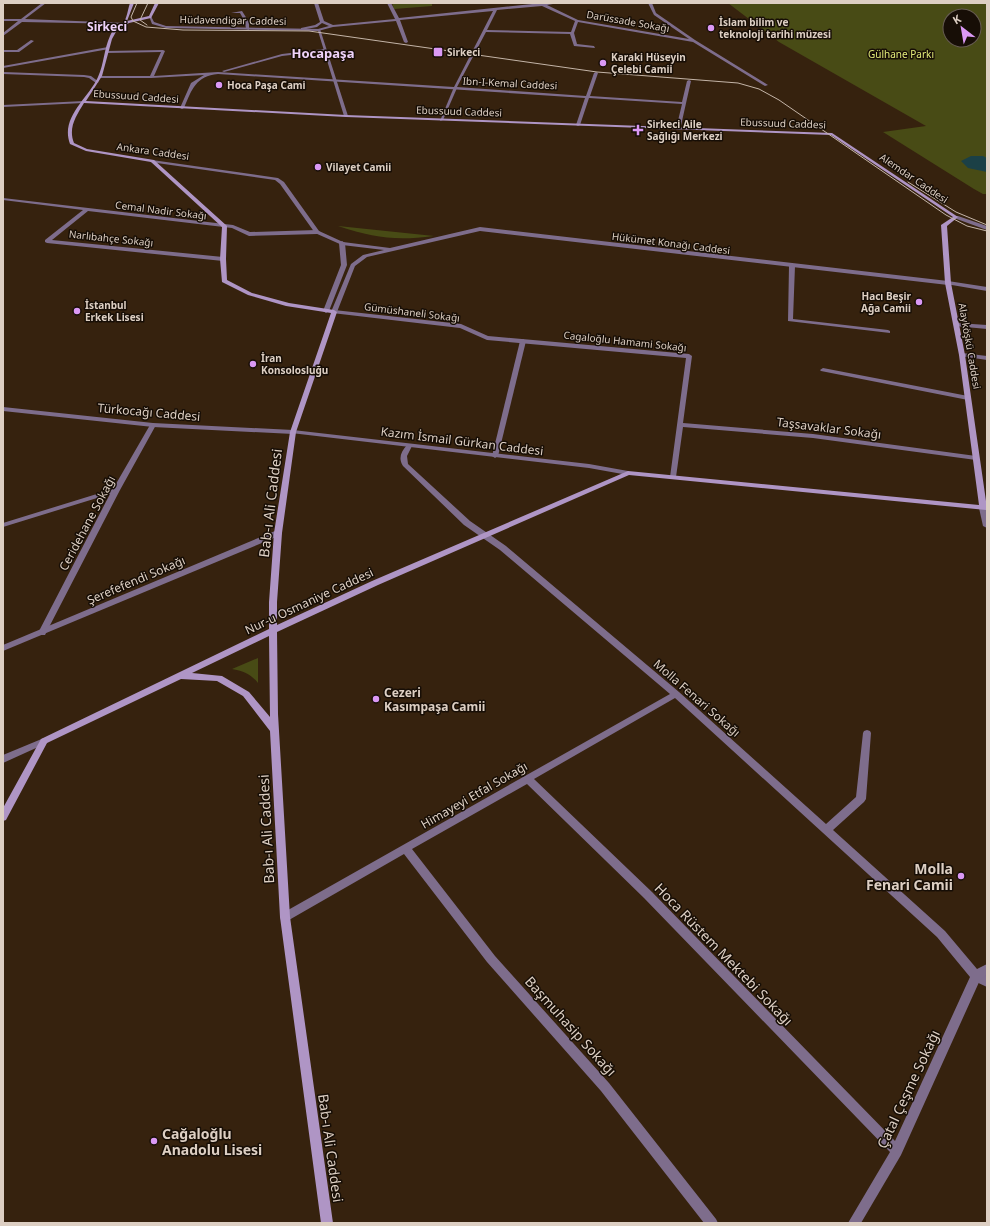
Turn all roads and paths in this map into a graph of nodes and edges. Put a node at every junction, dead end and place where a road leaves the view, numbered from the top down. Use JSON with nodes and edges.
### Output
{"nodes":[{"id":1,"x":44,"y":3,"type":"edge"},
{"id":2,"x":49,"y":3,"type":"edge"},
{"id":3,"x":132,"y":3,"type":"edge"},
{"id":4,"x":164,"y":3,"type":"edge"},
{"id":5,"x":316,"y":3,"type":"edge"},
{"id":6,"x":389,"y":3,"type":"edge"},
{"id":7,"x":556,"y":3,"type":"edge"},
{"id":8,"x":650,"y":3,"type":"edge"},
{"id":9,"x":540,"y":4,"type":"edge"},
{"id":10,"x":156,"y":5,"type":"edge"},
{"id":11,"x":496,"y":9,"type":"junction"},
{"id":12,"x":233,"y":13,"type":"dead end"},
{"id":13,"x":150,"y":17,"type":"junction"},
{"id":14,"x":3,"y":20,"type":"edge"},
{"id":15,"x":398,"y":20,"type":"junction"},
{"id":16,"x":22,"y":21,"type":"junction"},
{"id":17,"x":577,"y":21,"type":"junction"},
{"id":18,"x":125,"y":22,"type":"junction"},
{"id":19,"x":322,"y":22,"type":"junction"},
{"id":20,"x":333,"y":26,"type":"junction"},
{"id":21,"x":248,"y":29,"type":"junction"},
{"id":22,"x":302,"y":29,"type":"junction"},
{"id":23,"x":319,"y":30,"type":"junction"},
{"id":24,"x":485,"y":31,"type":"junction"},
{"id":25,"x":572,"y":33,"type":"junction"},
{"id":26,"x":3,"y":35,"type":"edge"},
{"id":27,"x":32,"y":41,"type":"dead end"},
{"id":28,"x":694,"y":41,"type":"junction"},
{"id":29,"x":406,"y":42,"type":"dead end"},
{"id":30,"x":594,"y":47,"type":"dead end"},
{"id":31,"x":108,"y":48,"type":"junction"},
{"id":32,"x":324,"y":50,"type":"junction"},
{"id":33,"x":3,"y":51,"type":"edge"},
{"id":34,"x":107,"y":52,"type":"junction"},
{"id":35,"x":3,"y":67,"type":"edge"},
{"id":36,"x":3,"y":73,"type":"edge"},
{"id":37,"x":218,"y":73,"type":"junction"},
{"id":38,"x":596,"y":73,"type":"dead end"},
{"id":39,"x":100,"y":77,"type":"junction"},
{"id":40,"x":151,"y":77,"type":"junction"},
{"id":41,"x":336,"y":81,"type":"junction"},
{"id":42,"x":688,"y":81,"type":"dead end"},
{"id":43,"x":97,"y":82,"type":"junction"},
{"id":44,"x":766,"y":85,"type":"dead end"},
{"id":45,"x":455,"y":88,"type":"junction"},
{"id":46,"x":587,"y":96,"type":"junction"},
{"id":47,"x":83,"y":102,"type":"junction"},
{"id":48,"x":683,"y":103,"type":"junction"},
{"id":49,"x":3,"y":106,"type":"edge"},
{"id":50,"x":182,"y":108,"type":"junction"},
{"id":51,"x":346,"y":116,"type":"junction"},
{"id":52,"x":440,"y":120,"type":"junction"},
{"id":53,"x":578,"y":125,"type":"junction"},
{"id":54,"x":678,"y":129,"type":"junction"},
{"id":55,"x":834,"y":136,"type":"joint"},
{"id":56,"x":152,"y":161,"type":"junction"},
{"id":57,"x":3,"y":199,"type":"edge"},
{"id":58,"x":86,"y":210,"type":"junction"},
{"id":59,"x":956,"y":217,"type":"junction"},
{"id":60,"x":225,"y":227,"type":"junction"},
{"id":61,"x":987,"y":228,"type":"edge"},
{"id":62,"x":317,"y":232,"type":"junction"},
{"id":63,"x":342,"y":243,"type":"junction"},
{"id":64,"x":393,"y":250,"type":"junction"},
{"id":65,"x":223,"y":258,"type":"junction"},
{"id":66,"x":792,"y":266,"type":"junction"},
{"id":67,"x":948,"y":283,"type":"junction"},
{"id":68,"x":987,"y":289,"type":"edge"},
{"id":69,"x":326,"y":311,"type":"junction"},
{"id":70,"x":334,"y":312,"type":"junction"},
{"id":71,"x":957,"y":325,"type":"junction"},
{"id":72,"x":987,"y":327,"type":"edge"},
{"id":73,"x":888,"y":332,"type":"dead end"},
{"id":74,"x":487,"y":338,"type":"joint"},
{"id":75,"x":523,"y":341,"type":"junction"},
{"id":76,"x":962,"y":355,"type":"junction"},
{"id":77,"x":987,"y":358,"type":"edge"},
{"id":78,"x":823,"y":370,"type":"dead end"},
{"id":79,"x":968,"y":398,"type":"junction"},
{"id":80,"x":3,"y":409,"type":"edge"},
{"id":81,"x":153,"y":425,"type":"junction"},
{"id":82,"x":679,"y":425,"type":"junction"},
{"id":83,"x":293,"y":432,"type":"junction"},
{"id":84,"x":409,"y":446,"type":"junction"},
{"id":85,"x":495,"y":456,"type":"junction"},
{"id":86,"x":976,"y":458,"type":"junction"},
{"id":87,"x":628,"y":473,"type":"junction"},
{"id":88,"x":673,"y":477,"type":"junction"},
{"id":89,"x":116,"y":490,"type":"junction"},
{"id":90,"x":985,"y":509,"type":"edge"},
{"id":91,"x":3,"y":525,"type":"edge"},
{"id":92,"x":987,"y":526,"type":"edge"},
{"id":93,"x":278,"y":533,"type":"junction"},
{"id":94,"x":483,"y":535,"type":"junction"},
{"id":95,"x":274,"y":630,"type":"junction"},
{"id":96,"x":42,"y":633,"type":"junction"},
{"id":97,"x":3,"y":648,"type":"edge"},
{"id":98,"x":181,"y":676,"type":"junction"},
{"id":99,"x":676,"y":694,"type":"junction"},
{"id":100,"x":275,"y":730,"type":"junction"},
{"id":101,"x":868,"y":733,"type":"dead end"},
{"id":102,"x":44,"y":741,"type":"junction"},
{"id":103,"x":3,"y":759,"type":"edge"},
{"id":104,"x":528,"y":779,"type":"junction"},
{"id":105,"x":3,"y":817,"type":"edge"},
{"id":106,"x":826,"y":830,"type":"junction"},
{"id":107,"x":406,"y":849,"type":"junction"},
{"id":108,"x":285,"y":917,"type":"junction"},
{"id":109,"x":987,"y":969,"type":"edge"},
{"id":110,"x":976,"y":976,"type":"junction"},
{"id":111,"x":987,"y":982,"type":"edge"},
{"id":112,"x":897,"y":1152,"type":"junction"},
{"id":113,"x":328,"y":1223,"type":"edge"},
{"id":114,"x":712,"y":1223,"type":"edge"},
{"id":115,"x":854,"y":1223,"type":"edge"}],
"edges":[{"from":1,"to":2,"type":"street"},
{"from":1,"to":16,"type":"street"},
{"from":3,"to":18,"type":"main road","name":"Ankara Caddesi"},
{"from":4,"to":10,"type":"main road"},
{"from":5,"to":19,"type":"street"},
{"from":6,"to":15,"type":"street"},
{"from":7,"to":9,"type":"street"},
{"from":8,"to":28,"type":"street"},
{"from":9,"to":11,"type":"street"},
{"from":9,"to":17,"type":"street","name":"Darüssade Sokağı"},
{"from":10,"to":13,"type":"main road"},
{"from":11,"to":15,"type":"street"},
{"from":11,"to":24,"type":"street"},
{"from":12,"to":21,"type":"street"},
{"from":13,"to":18,"type":"main road"},
{"from":13,"to":21,"type":"street","name":"Hüdavendigar Caddesi"},
{"from":14,"to":16,"type":"street"},
{"from":15,"to":20,"type":"street"},
{"from":15,"to":29,"type":"street"},
{"from":16,"to":18,"type":"street"},
{"from":16,"to":26,"type":"street"},
{"from":17,"to":25,"type":"street"},
{"from":17,"to":28,"type":"street","name":"Darüssade Sokağı"},
{"from":18,"to":31,"type":"main road","name":"Ankara Caddesi"},
{"from":19,"to":20,"type":"street"},
{"from":19,"to":22,"type":"street"},
{"from":20,"to":23,"type":"street","name":"Hüdavendigar Caddesi"},
{"from":21,"to":22,"type":"street","name":"Hüdavendigar Caddesi"},
{"from":22,"to":23,"type":"street","name":"Hüdavendigar Caddesi"},
{"from":23,"to":32,"type":"street"},
{"from":24,"to":25,"type":"street"},
{"from":24,"to":45,"type":"street"},
{"from":25,"to":30,"type":"street"},
{"from":27,"to":33,"type":"street"},
{"from":28,"to":44,"type":"street"},
{"from":31,"to":34,"type":"main road","name":"Ankara Caddesi"},
{"from":31,"to":35,"type":"street"},
{"from":32,"to":37,"type":"street"},
{"from":32,"to":41,"type":"street"},
{"from":34,"to":39,"type":"main road","name":"Ankara Caddesi"},
{"from":34,"to":40,"type":"street"},
{"from":36,"to":43,"type":"street"},
{"from":37,"to":40,"type":"street"},
{"from":37,"to":41,"type":"street","name":"Ibn-I-Kemal Caddesi"},
{"from":37,"to":50,"type":"street"},
{"from":38,"to":46,"type":"street"},
{"from":39,"to":40,"type":"street"},
{"from":39,"to":43,"type":"main road","name":"Ankara Caddesi"},
{"from":41,"to":45,"type":"street","name":"Ibn-I-Kemal Caddesi"},
{"from":41,"to":51,"type":"street"},
{"from":42,"to":48,"type":"street"},
{"from":43,"to":47,"type":"main road","name":"Ankara Caddesi"},
{"from":45,"to":46,"type":"street","name":"Ibn-I-Kemal Caddesi"},
{"from":45,"to":52,"type":"street"},
{"from":46,"to":48,"type":"street","name":"Ibn-I-Kemal Caddesi"},
{"from":46,"to":53,"type":"street"},
{"from":47,"to":49,"type":"street"},
{"from":47,"to":50,"type":"main road","name":"Ebussuud Caddesi"},
{"from":47,"to":56,"type":"main road","name":"Ankara Caddesi"},
{"from":48,"to":54,"type":"street"},
{"from":50,"to":51,"type":"main road","name":"Ebussuud Caddesi"},
{"from":51,"to":52,"type":"main road","name":"Ebussuud Caddesi"},
{"from":52,"to":53,"type":"main road","name":"Ebussuud Caddesi"},
{"from":53,"to":54,"type":"main road","name":"Ebussuud Caddesi"},
{"from":54,"to":55,"type":"main road","name":"Ebussuud Caddesi"},
{"from":55,"to":59,"type":"main road","name":"Alemdar Caddesi"},
{"from":56,"to":60,"type":"main road"},
{"from":56,"to":62,"type":"street","name":"Ankara Caddesi"},
{"from":57,"to":58,"type":"street","name":"Cemal Nadir Sokağı"},
{"from":58,"to":60,"type":"street","name":"Cemal Nadir Sokağı"},
{"from":58,"to":65,"type":"street","name":"Narlıbahçe Sokağı"},
{"from":59,"to":61,"type":"street","name":"Alemdar Caddesi"},
{"from":59,"to":67,"type":"main road","name":"Alayköşkü Caddesi"},
{"from":60,"to":62,"type":"street","name":"Cemal Nadir Sokağı"},
{"from":60,"to":65,"type":"main road"},
{"from":62,"to":63,"type":"street"},
{"from":63,"to":64,"type":"street"},
{"from":63,"to":69,"type":"street"},
{"from":64,"to":66,"type":"street","name":"Hükümet Konağı Caddesi"},
{"from":64,"to":70,"type":"street"},
{"from":65,"to":69,"type":"main road"},
{"from":66,"to":67,"type":"street","name":"Hükümet Konağı Caddesi"},
{"from":66,"to":73,"type":"street"},
{"from":67,"to":68,"type":"street","name":"Hükümet Konağı Caddesi"},
{"from":67,"to":71,"type":"main road","name":"Alayköşkü Caddesi"},
{"from":69,"to":70,"type":"main road"},
{"from":70,"to":74,"type":"street","name":"Gümüshaneli Sokağı"},
{"from":70,"to":83,"type":"main road"},
{"from":71,"to":72,"type":"street"},
{"from":71,"to":76,"type":"main road","name":"Alayköşkü Caddesi"},
{"from":74,"to":75,"type":"street","name":"Cagaloğlu Hamami Sokağı"},
{"from":75,"to":82,"type":"street","name":"Cagaloğlu Hamami Sokağı"},
{"from":75,"to":85,"type":"street"},
{"from":76,"to":77,"type":"street"},
{"from":76,"to":79,"type":"main road","name":"Alayköşkü Caddesi"},
{"from":78,"to":79,"type":"street"},
{"from":79,"to":86,"type":"main road","name":"Alayköşkü Caddesi"},
{"from":80,"to":81,"type":"street","name":"Türkocağı Caddesi"},
{"from":81,"to":83,"type":"street","name":"Türkocağı Caddesi"},
{"from":81,"to":89,"type":"street","name":"Ceridehane Sokağı"},
{"from":82,"to":86,"type":"street","name":"Taşsavaklar Sokağı"},
{"from":82,"to":88,"type":"street","name":"Cagaloğlu Hamami Sokağı"},
{"from":83,"to":84,"type":"street","name":"Kazım İsmail Gürkan Caddesi"},
{"from":83,"to":93,"type":"main road","name":"Bab-ı Ali Caddesi"},
{"from":84,"to":85,"type":"street","name":"Kazım İsmail Gürkan Caddesi"},
{"from":84,"to":94,"type":"street","name":"Molla Fenari Sokağı"},
{"from":85,"to":87,"type":"street","name":"Kazım İsmail Gürkan Caddesi"},
{"from":86,"to":90,"type":"main road","name":"Alayköşkü Caddesi"},
{"from":87,"to":88,"type":"main road"},
{"from":87,"to":94,"type":"main road","name":"Nur-u Osmaniye Caddesi"},
{"from":88,"to":90,"type":"main road"},
{"from":89,"to":91,"type":"street"},
{"from":89,"to":96,"type":"street","name":"Ceridehane Sokağı"},
{"from":90,"to":92,"type":"street"},
{"from":93,"to":95,"type":"main road","name":"Bab-ı Ali Caddesi"},
{"from":93,"to":96,"type":"street","name":"Şerefefendi Sokağı"},
{"from":94,"to":95,"type":"main road","name":"Nur-u Osmaniye Caddesi"},
{"from":94,"to":99,"type":"street","name":"Molla Fenari Sokağı"},
{"from":95,"to":98,"type":"main road","name":"Nur-u Osmaniye Caddesi"},
{"from":95,"to":100,"type":"main road","name":"Bab-ı Ali Caddesi"},
{"from":96,"to":97,"type":"street","name":"Şerefefendi Sokağı"},
{"from":98,"to":100,"type":"main road"},
{"from":98,"to":102,"type":"main road","name":"Nur-u Osmaniye Caddesi"},
{"from":99,"to":104,"type":"street","name":"Himayeyi Etfal Sokağı"},
{"from":99,"to":106,"type":"street","name":"Molla Fenari Sokağı"},
{"from":100,"to":108,"type":"main road","name":"Bab-ı Ali Caddesi"},
{"from":101,"to":106,"type":"street"},
{"from":102,"to":103,"type":"street","name":"Nur-u Osmaniye Caddesi"},
{"from":102,"to":105,"type":"main road"},
{"from":104,"to":107,"type":"street","name":"Himayeyi Etfal Sokağı"},
{"from":104,"to":112,"type":"street","name":"Hoca Rüstem Mektebi Sokağı"},
{"from":106,"to":110,"type":"street","name":"Molla Fenari Sokağı"},
{"from":107,"to":108,"type":"street","name":"Himayeyi Etfal Sokağı"},
{"from":107,"to":114,"type":"street","name":"Başmuhasip Sokağı"},
{"from":108,"to":113,"type":"main road","name":"Bab-ı Ali Caddesi"},
{"from":109,"to":110,"type":"street"},
{"from":110,"to":111,"type":"street"},
{"from":110,"to":112,"type":"street","name":"Çatal Çeşme Sokağı"},
{"from":112,"to":115,"type":"street","name":"Çatal Çeşme Sokağı"}]}
